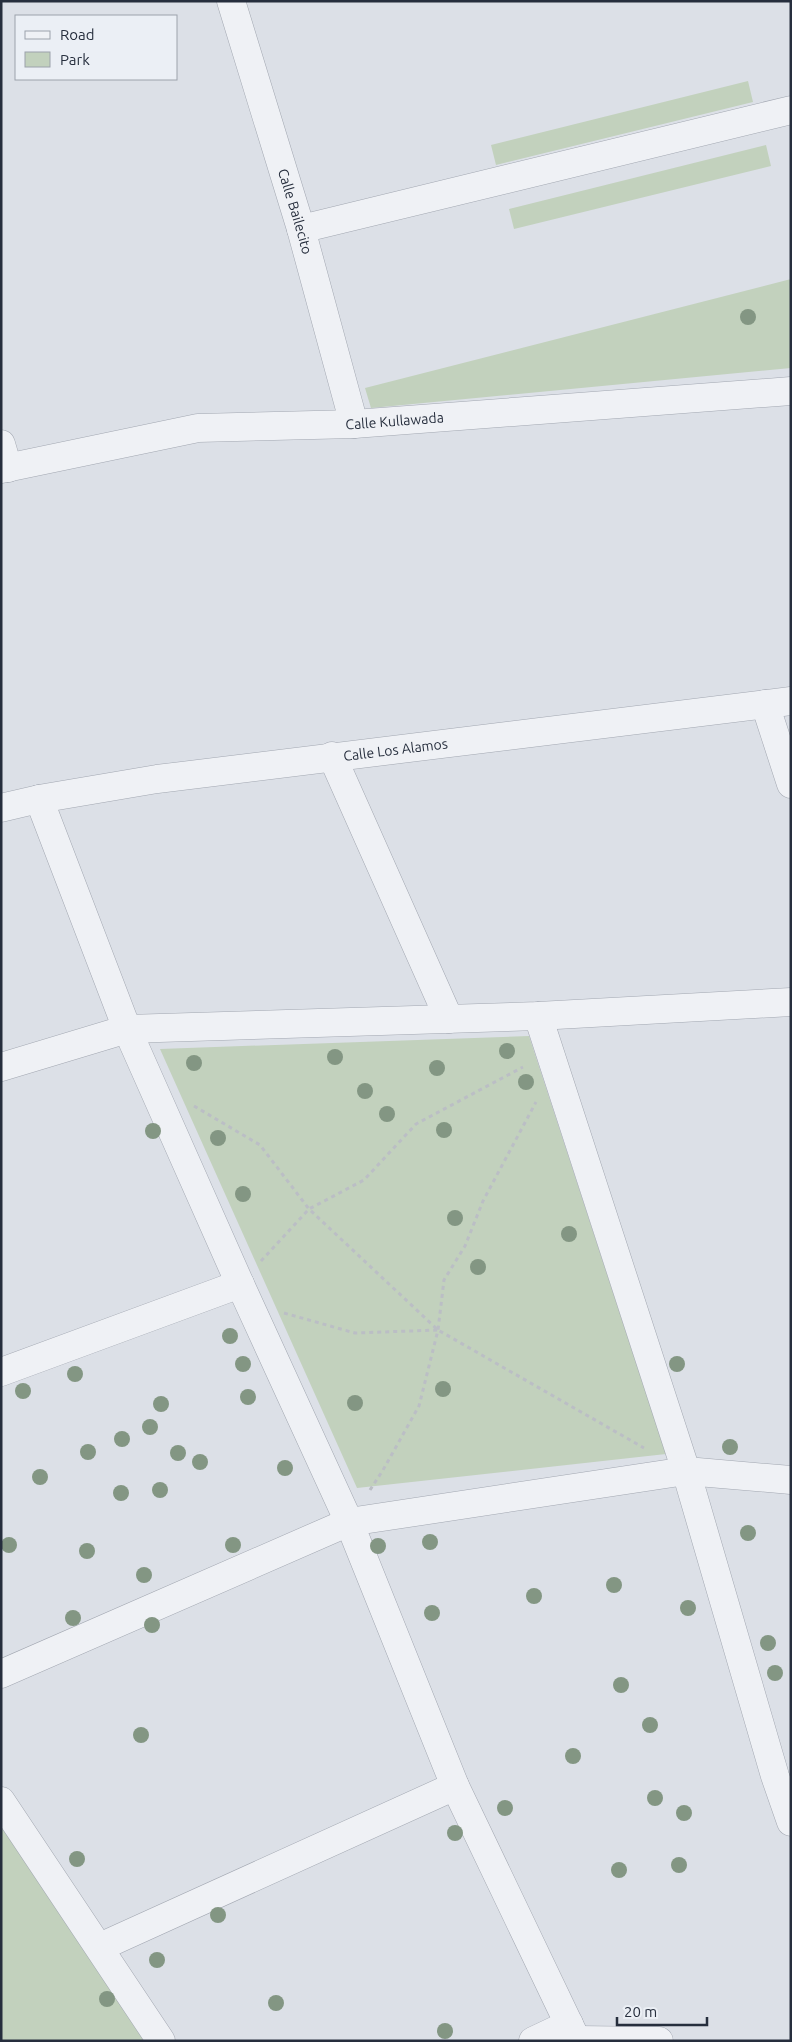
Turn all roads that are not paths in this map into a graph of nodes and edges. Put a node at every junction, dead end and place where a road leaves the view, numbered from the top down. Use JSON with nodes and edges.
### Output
{"nodes":[{"id":1,"x":231,"y":1,"type":"edge"},
{"id":2,"x":791,"y":110,"type":"edge"},
{"id":3,"x":301,"y":229,"type":"junction"},
{"id":4,"x":791,"y":391,"type":"edge"},
{"id":5,"x":354,"y":424,"type":"junction"},
{"id":6,"x":3,"y":460,"type":"edge"},
{"id":7,"x":778,"y":702,"type":"edge"},
{"id":8,"x":332,"y":756,"type":"junction"},
{"id":9,"x":791,"y":784,"type":"edge"},
{"id":10,"x":39,"y":799,"type":"junction"},
{"id":11,"x":1,"y":808,"type":"edge"},
{"id":12,"x":791,"y":1002,"type":"edge"},
{"id":13,"x":538,"y":1016,"type":"junction"},
{"id":14,"x":448,"y":1019,"type":"junction"},
{"id":15,"x":127,"y":1029,"type":"junction"},
{"id":16,"x":1,"y":1067,"type":"edge"},
{"id":17,"x":245,"y":1293,"type":"junction"},
{"id":18,"x":1,"y":1372,"type":"edge"},
{"id":19,"x":686,"y":1471,"type":"junction"},
{"id":20,"x":791,"y":1480,"type":"edge"},
{"id":21,"x":349,"y":1522,"type":"junction"},
{"id":22,"x":1,"y":1674,"type":"edge"},
{"id":23,"x":783,"y":1776,"type":"edge"},
{"id":24,"x":455,"y":1786,"type":"junction"},
{"id":25,"x":1,"y":1801,"type":"edge"},
{"id":26,"x":791,"y":1822,"type":"edge"},
{"id":27,"x":100,"y":1947,"type":"junction"},
{"id":28,"x":574,"y":2035,"type":"edge"},
{"id":29,"x":161,"y":2041,"type":"edge"},
{"id":30,"x":533,"y":2041,"type":"edge"},
{"id":31,"x":659,"y":2041,"type":"edge"}],
"edges":[{"from":1,"to":3,"type":"street","name":"Calle Bailecito"},
{"from":2,"to":3,"type":"street"},
{"from":3,"to":5,"type":"street","name":"Calle Bailecito"},
{"from":4,"to":5,"type":"street","name":"Calle Kullawada"},
{"from":5,"to":6,"type":"street","name":"Calle Kullawada"},
{"from":7,"to":8,"type":"street","name":"Calle Los Alamos"},
{"from":7,"to":9,"type":"street"},
{"from":8,"to":10,"type":"street","name":"Calle Los Alamos"},
{"from":8,"to":14,"type":"street"},
{"from":10,"to":11,"type":"street","name":"Calle Los Alamos"},
{"from":10,"to":15,"type":"street"},
{"from":12,"to":13,"type":"street"},
{"from":13,"to":14,"type":"street"},
{"from":13,"to":19,"type":"street"},
{"from":14,"to":15,"type":"street"},
{"from":15,"to":16,"type":"street"},
{"from":15,"to":17,"type":"street"},
{"from":17,"to":18,"type":"street"},
{"from":17,"to":21,"type":"street"},
{"from":19,"to":20,"type":"street"},
{"from":19,"to":21,"type":"street"},
{"from":19,"to":23,"type":"street"},
{"from":21,"to":22,"type":"street"},
{"from":21,"to":24,"type":"street"},
{"from":23,"to":26,"type":"street"},
{"from":24,"to":27,"type":"street"},
{"from":24,"to":28,"type":"street"},
{"from":25,"to":27,"type":"street"},
{"from":27,"to":29,"type":"street"},
{"from":28,"to":30,"type":"street"},
{"from":28,"to":31,"type":"street"}]}
